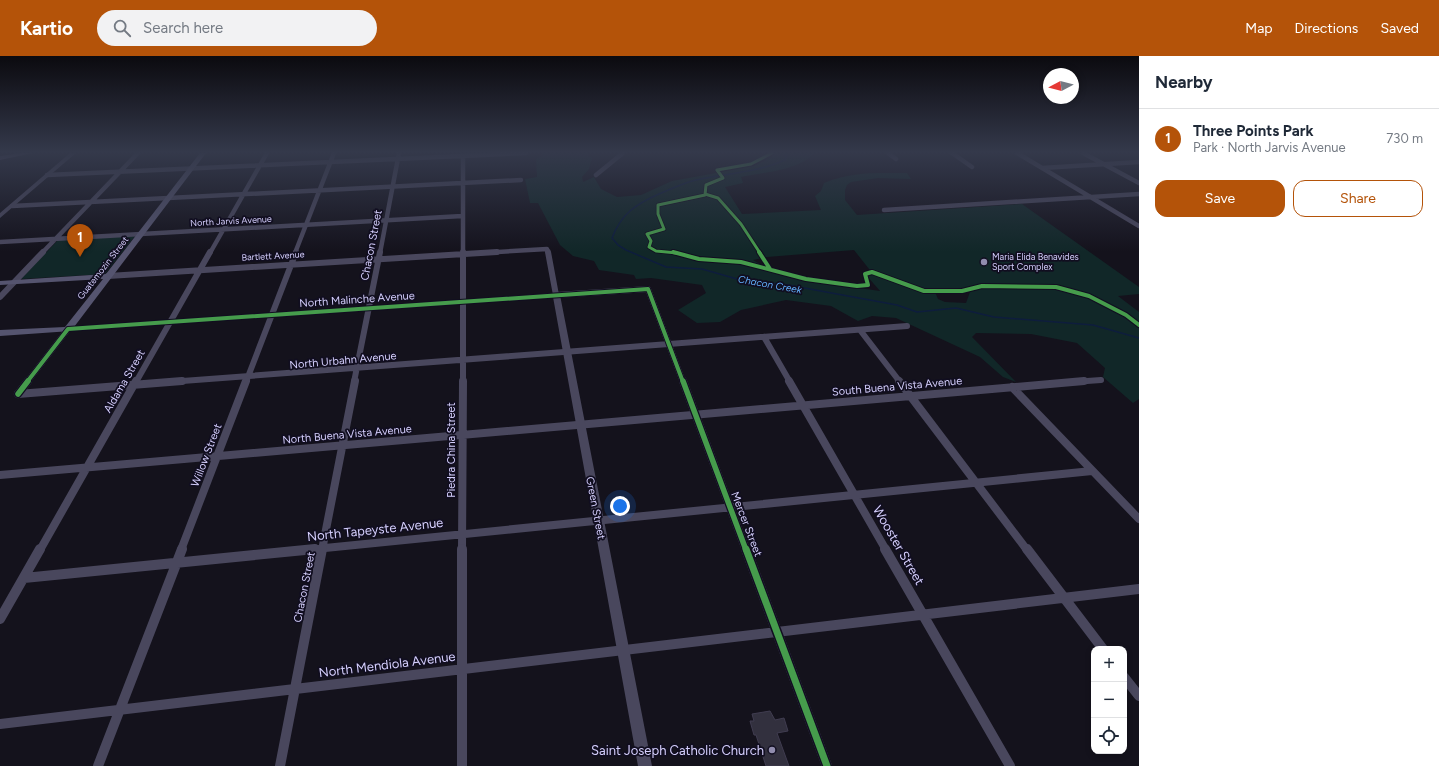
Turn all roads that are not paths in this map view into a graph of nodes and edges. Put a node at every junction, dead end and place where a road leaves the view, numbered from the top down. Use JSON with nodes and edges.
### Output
{"nodes":[{"id":1,"x":34,"y":186,"type":"edge"},
{"id":2,"x":107,"y":186,"type":"edge"},
{"id":3,"x":177,"y":186,"type":"edge"},
{"id":4,"x":247,"y":186,"type":"edge"},
{"id":5,"x":321,"y":186,"type":"edge"},
{"id":6,"x":391,"y":186,"type":"edge"},
{"id":7,"x":393,"y":186,"type":"edge"},
{"id":8,"x":462,"y":186,"type":"edge"},
{"id":9,"x":1073,"y":186,"type":"edge"},
{"id":10,"x":319,"y":190,"type":"junction"},
{"id":11,"x":243,"y":194,"type":"junction"},
{"id":12,"x":1139,"y":194,"type":"edge"},
{"id":13,"x":1092,"y":197,"type":"junction"},
{"id":14,"x":168,"y":198,"type":"junction"},
{"id":15,"x":92,"y":202,"type":"junction"},
{"id":16,"x":12,"y":206,"type":"junction"},
{"id":17,"x":884,"y":210,"type":"dead end"},
{"id":18,"x":0,"y":216,"type":"edge"},
{"id":19,"x":462,"y":216,"type":"junction"},
{"id":20,"x":387,"y":220,"type":"junction"},
{"id":21,"x":306,"y":225,"type":"junction"},
{"id":22,"x":1139,"y":226,"type":"edge"},
{"id":23,"x":223,"y":229,"type":"junction"},
{"id":24,"x":141,"y":234,"type":"junction"},
{"id":25,"x":56,"y":238,"type":"junction"},
{"id":26,"x":0,"y":242,"type":"edge"},
{"id":27,"x":547,"y":249,"type":"joint"},
{"id":28,"x":462,"y":254,"type":"junction"},
{"id":29,"x":379,"y":260,"type":"junction"},
{"id":30,"x":290,"y":266,"type":"junction"},
{"id":31,"x":199,"y":271,"type":"junction"},
{"id":32,"x":108,"y":276,"type":"junction"},
{"id":33,"x":14,"y":282,"type":"junction"},
{"id":34,"x":0,"y":283,"type":"edge"},
{"id":35,"x":648,"y":289,"type":"joint"},
{"id":36,"x":556,"y":295,"type":"junction"},
{"id":37,"x":0,"y":297,"type":"edge"},
{"id":38,"x":462,"y":302,"type":"junction"},
{"id":39,"x":370,"y":308,"type":"junction"},
{"id":40,"x":271,"y":316,"type":"junction"},
{"id":41,"x":170,"y":322,"type":"junction"},
{"id":42,"x":908,"y":326,"type":"dead end"},
{"id":43,"x":68,"y":329,"type":"junction"},
{"id":44,"x":860,"y":330,"type":"junction"},
{"id":45,"x":0,"y":333,"type":"edge"},
{"id":46,"x":764,"y":337,"type":"junction"},
{"id":47,"x":669,"y":345,"type":"junction"},
{"id":48,"x":567,"y":353,"type":"junction"},
{"id":49,"x":462,"y":360,"type":"junction"},
{"id":50,"x":358,"y":368,"type":"junction"},
{"id":51,"x":247,"y":378,"type":"junction"},
{"id":52,"x":1101,"y":380,"type":"dead end"},
{"id":53,"x":134,"y":386,"type":"junction"},
{"id":54,"x":1012,"y":387,"type":"junction"},
{"id":55,"x":18,"y":394,"type":"joint"},
{"id":56,"x":911,"y":396,"type":"junction"},
{"id":57,"x":804,"y":405,"type":"junction"},
{"id":58,"x":695,"y":415,"type":"junction"},
{"id":59,"x":580,"y":425,"type":"junction"},
{"id":60,"x":462,"y":435,"type":"junction"},
{"id":61,"x":343,"y":446,"type":"junction"},
{"id":62,"x":216,"y":458,"type":"junction"},
{"id":63,"x":86,"y":468,"type":"junction"},
{"id":64,"x":1092,"y":470,"type":"junction"},
{"id":65,"x":0,"y":475,"type":"edge"},
{"id":66,"x":976,"y":482,"type":"junction"},
{"id":67,"x":854,"y":494,"type":"junction"},
{"id":68,"x":730,"y":507,"type":"junction"},
{"id":69,"x":1139,"y":519,"type":"edge"},
{"id":70,"x":598,"y":520,"type":"junction"},
{"id":71,"x":462,"y":534,"type":"junction"},
{"id":72,"x":323,"y":547,"type":"junction"},
{"id":73,"x":176,"y":564,"type":"junction"},
{"id":74,"x":24,"y":578,"type":"junction"},
{"id":75,"x":1139,"y":589,"type":"edge"},
{"id":76,"x":1064,"y":598,"type":"junction"},
{"id":77,"x":923,"y":614,"type":"junction"},
{"id":78,"x":0,"y":620,"type":"edge"},
{"id":79,"x":777,"y":632,"type":"junction"},
{"id":80,"x":1101,"y":646,"type":"edge"},
{"id":81,"x":623,"y":650,"type":"junction"},
{"id":82,"x":462,"y":669,"type":"junction"},
{"id":83,"x":1127,"y":681,"type":"edge"},
{"id":84,"x":295,"y":689,"type":"junction"},
{"id":85,"x":1139,"y":696,"type":"edge"},
{"id":86,"x":119,"y":711,"type":"junction"},
{"id":87,"x":0,"y":724,"type":"edge"},
{"id":88,"x":98,"y":766,"type":"edge"},
{"id":89,"x":280,"y":766,"type":"edge"},
{"id":90,"x":462,"y":766,"type":"edge"},
{"id":91,"x":645,"y":766,"type":"edge"},
{"id":92,"x":827,"y":766,"type":"edge"},
{"id":93,"x":1010,"y":766,"type":"edge"}],
"edges":[{"from":1,"to":16,"type":"street"},
{"from":2,"to":15,"type":"street"},
{"from":3,"to":14,"type":"main road","name":"Guatemozin Street"},
{"from":4,"to":11,"type":"street","name":"Aldama Street"},
{"from":5,"to":10,"type":"street","name":"Willow Street"},
{"from":6,"to":10,"type":"street"},
{"from":7,"to":20,"type":"street","name":"Chacon Street"},
{"from":8,"to":19,"type":"street","name":"Piedra China Street"},
{"from":9,"to":13,"type":"street"},
{"from":10,"to":11,"type":"street"},
{"from":10,"to":21,"type":"street","name":"Willow Street"},
{"from":11,"to":14,"type":"street"},
{"from":11,"to":23,"type":"street","name":"Aldama Street"},
{"from":12,"to":13,"type":"street"},
{"from":13,"to":17,"type":"street"},
{"from":13,"to":22,"type":"street"},
{"from":14,"to":15,"type":"street"},
{"from":14,"to":24,"type":"main road","name":"Guatemozin Street"},
{"from":15,"to":16,"type":"street"},
{"from":15,"to":25,"type":"street"},
{"from":16,"to":18,"type":"street"},
{"from":19,"to":20,"type":"street","name":"North Jarvis Avenue"},
{"from":19,"to":28,"type":"street","name":"Piedra China Street"},
{"from":20,"to":21,"type":"street","name":"North Jarvis Avenue"},
{"from":20,"to":29,"type":"street","name":"Chacon Street"},
{"from":21,"to":23,"type":"street","name":"North Jarvis Avenue"},
{"from":21,"to":30,"type":"street","name":"Willow Street"},
{"from":23,"to":24,"type":"street","name":"North Jarvis Avenue"},
{"from":23,"to":31,"type":"street","name":"Aldama Street"},
{"from":24,"to":25,"type":"street","name":"North Jarvis Avenue"},
{"from":24,"to":32,"type":"main road","name":"Guatemozin Street"},
{"from":25,"to":26,"type":"street","name":"North Jarvis Avenue"},
{"from":25,"to":33,"type":"street"},
{"from":27,"to":28,"type":"street","name":"Bartlett Avenue"},
{"from":27,"to":36,"type":"street","name":"Green Street"},
{"from":28,"to":29,"type":"street","name":"Bartlett Avenue"},
{"from":28,"to":38,"type":"street","name":"Piedra China Street"},
{"from":29,"to":30,"type":"street","name":"Bartlett Avenue"},
{"from":29,"to":39,"type":"street","name":"Chacon Street"},
{"from":30,"to":31,"type":"street","name":"Bartlett Avenue"},
{"from":30,"to":40,"type":"street","name":"Willow Street"},
{"from":31,"to":32,"type":"street","name":"Bartlett Avenue"},
{"from":31,"to":41,"type":"street","name":"Aldama Street"},
{"from":32,"to":33,"type":"main road","name":"Bartlett Avenue"},
{"from":32,"to":43,"type":"main road","name":"Guatemozin Street"},
{"from":33,"to":34,"type":"main road","name":"Bartlett Avenue"},
{"from":33,"to":37,"type":"street"},
{"from":35,"to":36,"type":"street","name":"North Malinche Avenue"},
{"from":35,"to":47,"type":"street","name":"Mercer Street"},
{"from":36,"to":38,"type":"street","name":"North Malinche Avenue"},
{"from":36,"to":48,"type":"street","name":"Green Street"},
{"from":38,"to":39,"type":"street","name":"North Malinche Avenue"},
{"from":38,"to":49,"type":"street","name":"Piedra China Street"},
{"from":39,"to":40,"type":"street","name":"North Malinche Avenue"},
{"from":39,"to":50,"type":"street","name":"Chacon Street"},
{"from":40,"to":41,"type":"street","name":"North Malinche Avenue"},
{"from":40,"to":51,"type":"street","name":"Willow Street"},
{"from":41,"to":43,"type":"street","name":"North Malinche Avenue"},
{"from":41,"to":53,"type":"street","name":"Aldama Street"},
{"from":42,"to":44,"type":"street","name":"North Urbahn Avenue"},
{"from":43,"to":45,"type":"main road","name":"North Malinche Avenue"},
{"from":43,"to":55,"type":"street","name":"Guatemozin Street"},
{"from":44,"to":46,"type":"street","name":"North Urbahn Avenue"},
{"from":44,"to":56,"type":"street"},
{"from":46,"to":47,"type":"street","name":"North Urbahn Avenue"},
{"from":46,"to":57,"type":"street","name":"Wooster Street"},
{"from":47,"to":48,"type":"street","name":"North Urbahn Avenue"},
{"from":47,"to":58,"type":"street","name":"Mercer Street"},
{"from":48,"to":49,"type":"street","name":"North Urbahn Avenue"},
{"from":48,"to":59,"type":"street","name":"Green Street"},
{"from":49,"to":50,"type":"street","name":"North Urbahn Avenue"},
{"from":49,"to":60,"type":"street","name":"Piedra China Street"},
{"from":50,"to":51,"type":"street","name":"North Urbahn Avenue"},
{"from":50,"to":61,"type":"street","name":"Chacon Street"},
{"from":51,"to":53,"type":"street","name":"North Urbahn Avenue"},
{"from":51,"to":62,"type":"street","name":"Willow Street"},
{"from":52,"to":54,"type":"street","name":"South Buena Vista Avenue"},
{"from":53,"to":55,"type":"street","name":"North Urbahn Avenue"},
{"from":53,"to":63,"type":"street","name":"Aldama Street"},
{"from":54,"to":56,"type":"street","name":"South Buena Vista Avenue"},
{"from":54,"to":64,"type":"street"},
{"from":56,"to":57,"type":"street","name":"South Buena Vista Avenue"},
{"from":56,"to":66,"type":"street"},
{"from":57,"to":58,"type":"street","name":"South Buena Vista Avenue"},
{"from":57,"to":67,"type":"street","name":"Wooster Street"},
{"from":58,"to":59,"type":"street","name":"North Buena Vista Avenue"},
{"from":58,"to":68,"type":"street","name":"Mercer Street"},
{"from":59,"to":60,"type":"street","name":"North Buena Vista Avenue"},
{"from":59,"to":70,"type":"street","name":"Green Street"},
{"from":60,"to":61,"type":"street","name":"North Buena Vista Avenue"},
{"from":60,"to":71,"type":"street","name":"Piedra China Street"},
{"from":61,"to":62,"type":"street","name":"North Buena Vista Avenue"},
{"from":61,"to":72,"type":"street","name":"Chacon Street"},
{"from":62,"to":63,"type":"street","name":"North Buena Vista Avenue"},
{"from":62,"to":73,"type":"street","name":"Willow Street"},
{"from":63,"to":65,"type":"street","name":"North Buena Vista Avenue"},
{"from":63,"to":74,"type":"street","name":"Aldama Street"},
{"from":64,"to":66,"type":"street","name":"North Tapeyste Avenue"},
{"from":64,"to":69,"type":"street"},
{"from":66,"to":67,"type":"street","name":"North Tapeyste Avenue"},
{"from":66,"to":76,"type":"street"},
{"from":67,"to":68,"type":"street","name":"North Tapeyste Avenue"},
{"from":67,"to":77,"type":"street","name":"Wooster Street"},
{"from":68,"to":70,"type":"street","name":"North Tapeyste Avenue"},
{"from":68,"to":79,"type":"street","name":"Mercer Street"},
{"from":70,"to":71,"type":"street","name":"North Tapeyste Avenue"},
{"from":70,"to":81,"type":"street","name":"Green Street"},
{"from":71,"to":72,"type":"street","name":"North Tapeyste Avenue"},
{"from":71,"to":82,"type":"street","name":"Piedra China Street"},
{"from":72,"to":73,"type":"street","name":"North Tapeyste Avenue"},
{"from":72,"to":84,"type":"street","name":"Chacon Street"},
{"from":73,"to":74,"type":"street","name":"North Tapeyste Avenue"},
{"from":73,"to":86,"type":"street","name":"Willow Street"},
{"from":74,"to":78,"type":"street","name":"Aldama Street"},
{"from":75,"to":76,"type":"street","name":"North Mendiola Avenue"},
{"from":76,"to":77,"type":"street","name":"North Mendiola Avenue"},
{"from":76,"to":80,"type":"street"},
{"from":77,"to":79,"type":"street","name":"North Mendiola Avenue"},
{"from":77,"to":93,"type":"street","name":"Wooster Street"},
{"from":79,"to":81,"type":"street","name":"North Mendiola Avenue"},
{"from":79,"to":92,"type":"street","name":"Mercer Street"},
{"from":81,"to":82,"type":"street","name":"North Mendiola Avenue"},
{"from":81,"to":91,"type":"street","name":"Green Street"},
{"from":82,"to":84,"type":"street","name":"North Mendiola Avenue"},
{"from":82,"to":90,"type":"street","name":"Piedra China Street"},
{"from":83,"to":85,"type":"street"},
{"from":84,"to":86,"type":"street","name":"North Mendiola Avenue"},
{"from":84,"to":89,"type":"street","name":"Chacon Street"},
{"from":86,"to":87,"type":"street","name":"North Mendiola Avenue"},
{"from":86,"to":88,"type":"street","name":"Willow Street"}]}
